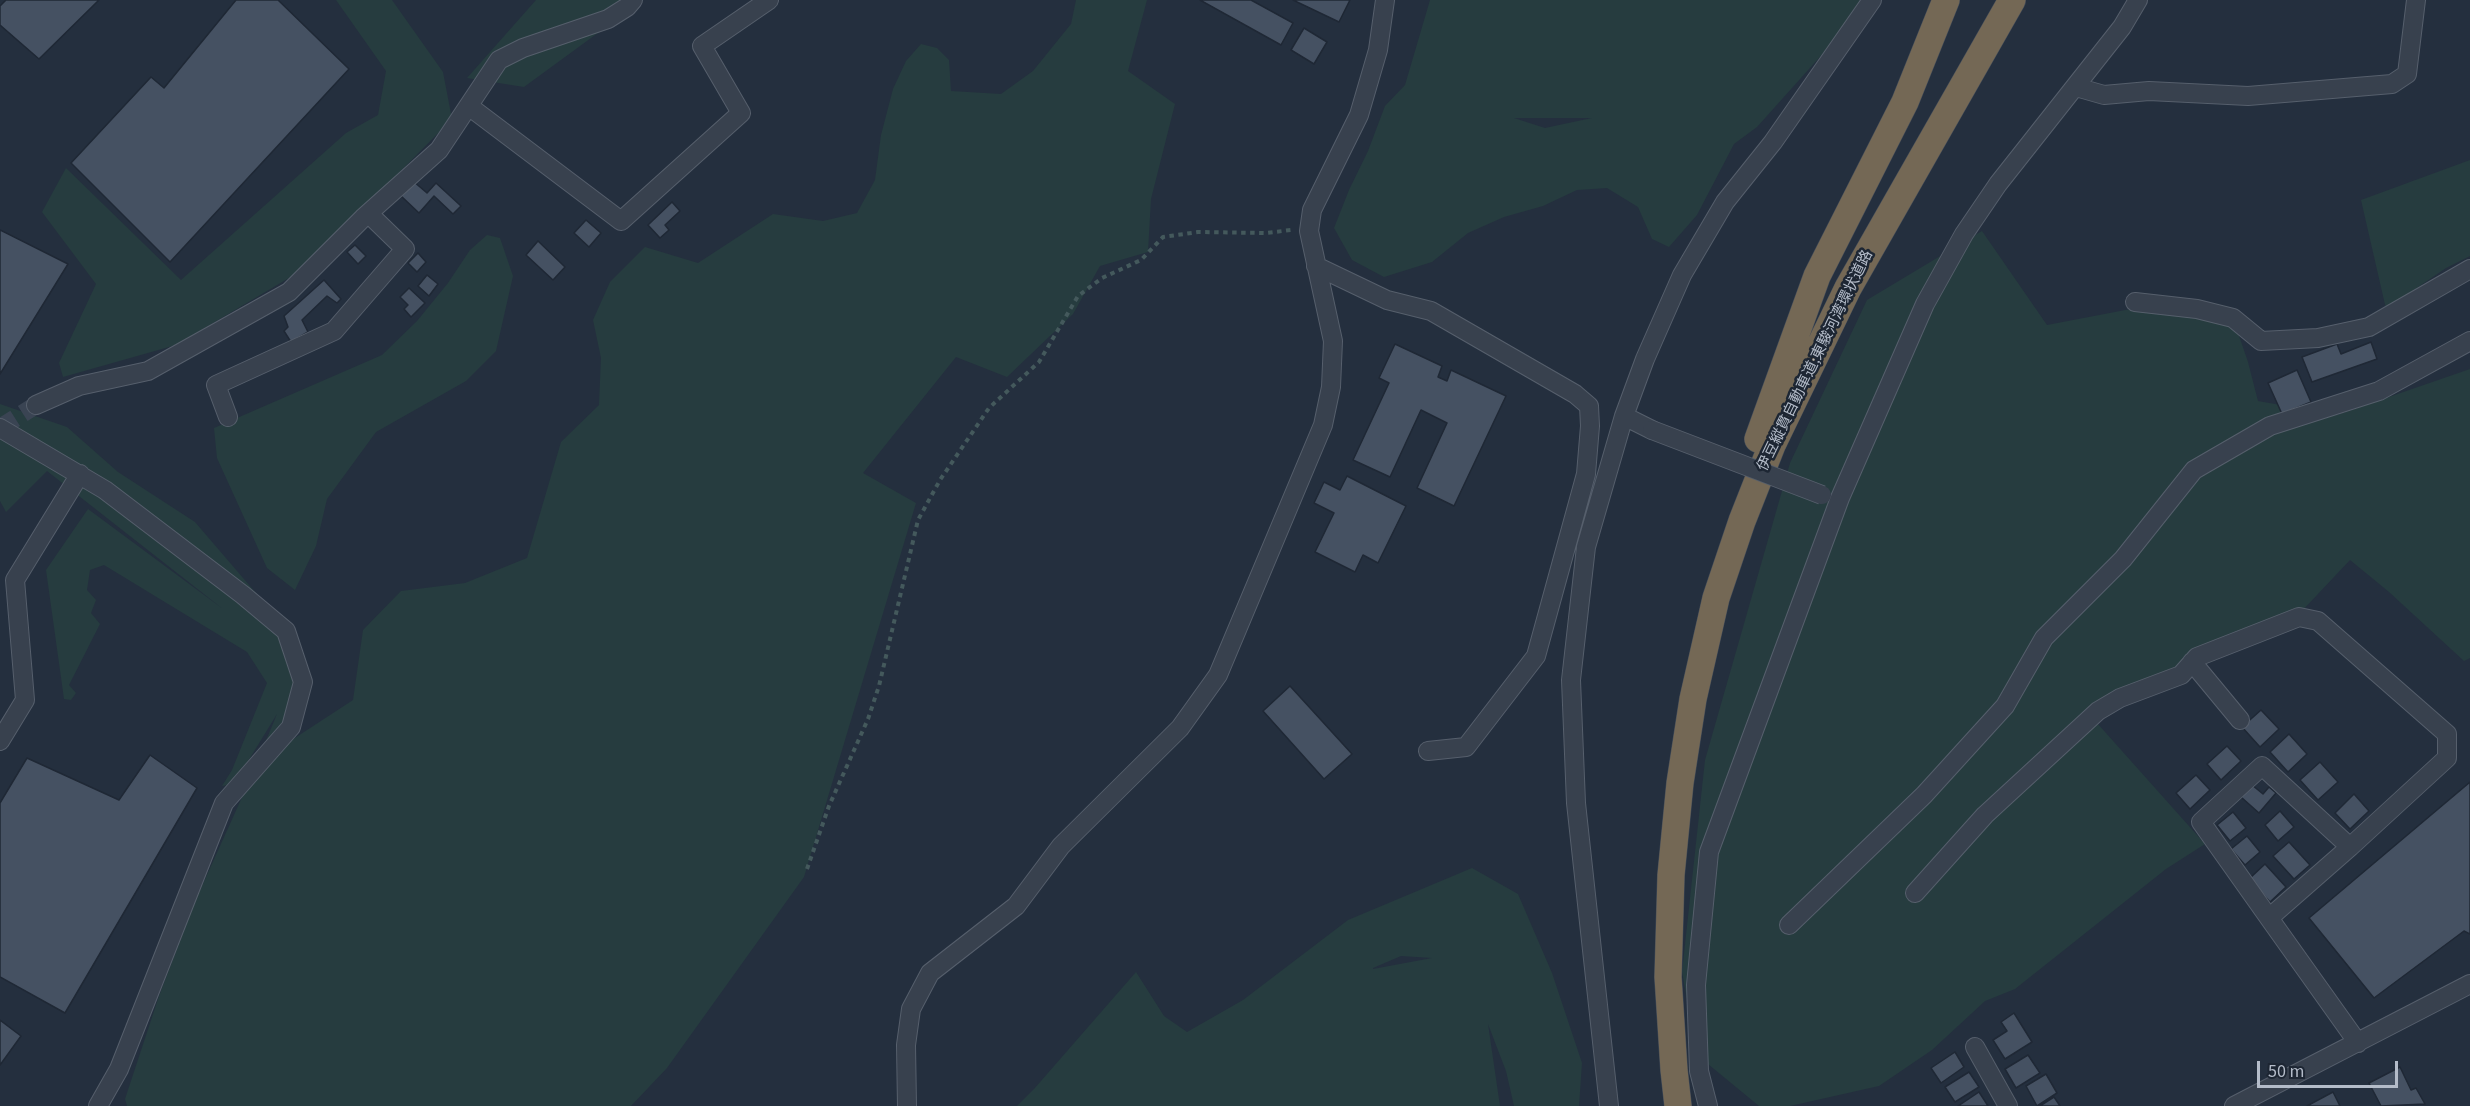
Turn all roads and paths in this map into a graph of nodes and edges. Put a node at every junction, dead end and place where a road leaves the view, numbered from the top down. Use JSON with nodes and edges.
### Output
{"nodes":[{"id":1,"x":633,"y":0,"type":"edge"},
{"id":2,"x":769,"y":0,"type":"edge"},
{"id":3,"x":1385,"y":0,"type":"edge"},
{"id":4,"x":1872,"y":0,"type":"edge"},
{"id":5,"x":1946,"y":0,"type":"edge"},
{"id":6,"x":1997,"y":0,"type":"edge"},
{"id":7,"x":2012,"y":0,"type":"edge"},
{"id":8,"x":2028,"y":0,"type":"edge"},
{"id":9,"x":2138,"y":0,"type":"edge"},
{"id":10,"x":2416,"y":0,"type":"edge"},
{"id":11,"x":1964,"y":82,"type":"junction"},
{"id":12,"x":2076,"y":87,"type":"junction"},
{"id":13,"x":470,"y":106,"type":"junction"},
{"id":14,"x":369,"y":214,"type":"junction"},
{"id":15,"x":1310,"y":231,"type":"junction"},
{"id":16,"x":1316,"y":266,"type":"junction"},
{"id":17,"x":2470,"y":269,"type":"edge"},
{"id":18,"x":2135,"y":302,"type":"dead end"},
{"id":19,"x":2470,"y":341,"type":"edge"},
{"id":20,"x":36,"y":405,"type":"tunnel mouth"},
{"id":21,"x":1624,"y":416,"type":"junction"},
{"id":22,"x":228,"y":417,"type":"dead end"},
{"id":23,"x":0,"y":428,"type":"edge"},
{"id":24,"x":1757,"y":440,"type":"junction"},
{"id":25,"x":80,"y":474,"type":"junction"},
{"id":26,"x":1587,"y":474,"type":"junction"},
{"id":27,"x":1608,"y":478,"type":"junction"},
{"id":28,"x":1831,"y":496,"type":"junction"},
{"id":29,"x":2192,"y":662,"type":"junction"},
{"id":30,"x":2240,"y":720,"type":"dead end"},
{"id":31,"x":0,"y":741,"type":"edge"},
{"id":32,"x":1428,"y":751,"type":"dead end"},
{"id":33,"x":2350,"y":847,"type":"junction"},
{"id":34,"x":807,"y":869,"type":"dead end"},
{"id":35,"x":1916,"y":893,"type":"dead end"},
{"id":36,"x":2269,"y":918,"type":"junction"},
{"id":37,"x":1789,"y":925,"type":"dead end"},
{"id":38,"x":2470,"y":984,"type":"edge"},
{"id":39,"x":2358,"y":1043,"type":"junction"},
{"id":40,"x":1975,"y":1047,"type":"dead end"},
{"id":41,"x":98,"y":1106,"type":"edge"},
{"id":42,"x":907,"y":1106,"type":"edge"},
{"id":43,"x":1609,"y":1106,"type":"edge"},
{"id":44,"x":1667,"y":1106,"type":"edge"},
{"id":45,"x":1678,"y":1106,"type":"edge"},
{"id":46,"x":1707,"y":1106,"type":"edge"},
{"id":47,"x":2008,"y":1106,"type":"edge"},
{"id":48,"x":2234,"y":1106,"type":"edge"}],
"edges":[{"from":1,"to":13,"type":"street"},
{"from":2,"to":13,"type":"street"},
{"from":3,"to":15,"type":"street"},
{"from":4,"to":21,"type":"street"},
{"from":5,"to":24,"type":"highway"},
{"from":6,"to":24,"type":"highway","name":"伊豆縦貫自動車道;東駿河湾環状道路"},
{"from":7,"to":11,"type":"highway","name":"伊豆縦貫自動車道;東駿河湾環状道路"},
{"from":8,"to":11,"type":"highway"},
{"from":9,"to":12,"type":"street"},
{"from":10,"to":12,"type":"street"},
{"from":11,"to":45,"type":"highway","name":"伊豆縦貫自動車道;東駿河湾環状道路"},
{"from":12,"to":28,"type":"street"},
{"from":13,"to":14,"type":"street"},
{"from":14,"to":20,"type":"street"},
{"from":14,"to":22,"type":"street"},
{"from":15,"to":16,"type":"street"},
{"from":15,"to":34,"type":"path"},
{"from":16,"to":26,"type":"street"},
{"from":16,"to":42,"type":"street"},
{"from":17,"to":18,"type":"street"},
{"from":19,"to":37,"type":"street"},
{"from":21,"to":27,"type":"street"},
{"from":21,"to":28,"type":"street","bridge":true},
{"from":23,"to":25,"type":"street"},
{"from":24,"to":44,"type":"highway","name":"伊豆縦貫自動車道;東駿河湾環状道路"},
{"from":25,"to":31,"type":"street"},
{"from":25,"to":41,"type":"street"},
{"from":26,"to":27,"type":"street"},
{"from":26,"to":32,"type":"street"},
{"from":27,"to":43,"type":"street"},
{"from":28,"to":46,"type":"street"},
{"from":29,"to":30,"type":"street"},
{"from":29,"to":33,"type":"street"},
{"from":29,"to":35,"type":"street"},
{"from":33,"to":36,"type":"street"},
{"from":33,"to":36,"type":"street"},
{"from":36,"to":39,"type":"street"},
{"from":38,"to":39,"type":"street"},
{"from":39,"to":48,"type":"street"},
{"from":40,"to":47,"type":"street"}]}
